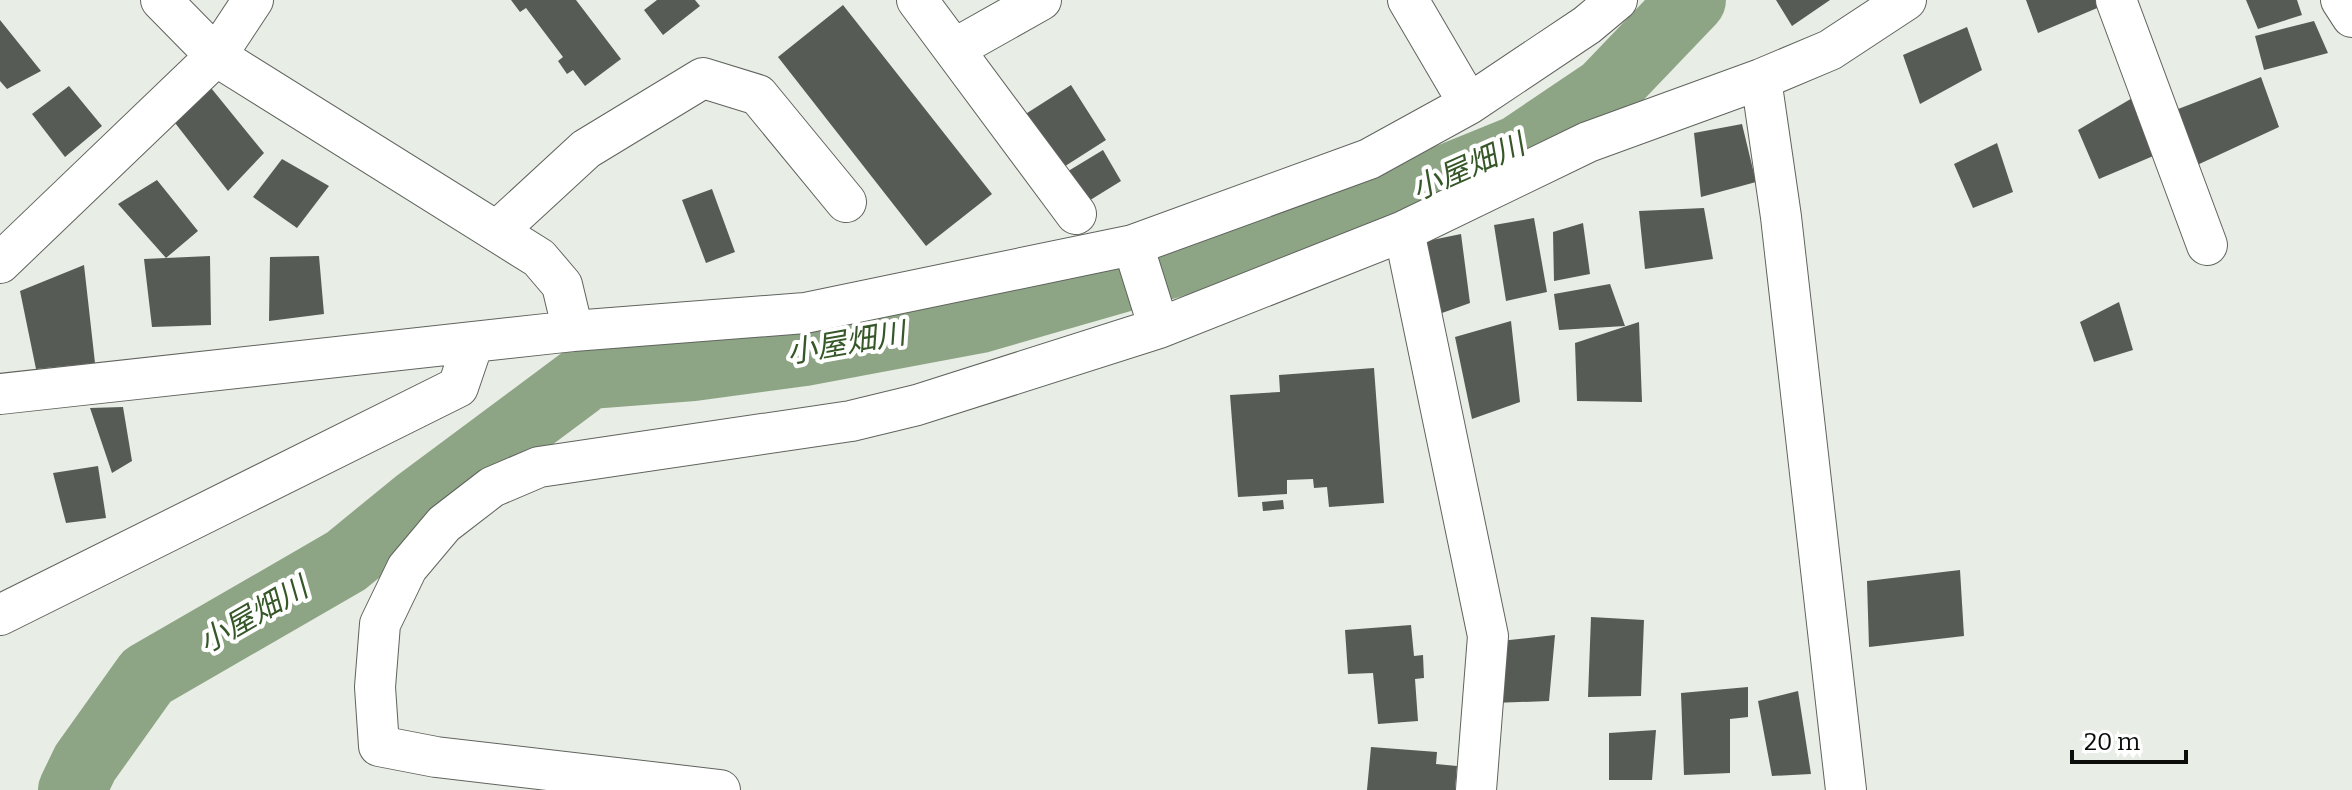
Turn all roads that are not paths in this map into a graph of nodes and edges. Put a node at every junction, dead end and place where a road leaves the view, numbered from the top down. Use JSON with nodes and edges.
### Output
{"nodes":[{"id":1,"x":161,"y":0,"type":"edge"},
{"id":2,"x":253,"y":0,"type":"edge"},
{"id":3,"x":917,"y":0,"type":"edge"},
{"id":4,"x":1041,"y":0,"type":"edge"},
{"id":5,"x":1408,"y":0,"type":"edge"},
{"id":6,"x":1617,"y":0,"type":"edge"},
{"id":7,"x":1906,"y":0,"type":"edge"},
{"id":8,"x":2116,"y":0,"type":"edge"},
{"id":9,"x":2341,"y":0,"type":"edge"},
{"id":10,"x":2352,"y":17,"type":"edge"},
{"id":11,"x":954,"y":49,"type":"junction"},
{"id":12,"x":216,"y":56,"type":"junction"},
{"id":13,"x":1761,"y":79,"type":"junction"},
{"id":14,"x":1469,"y":104,"type":"junction"},
{"id":15,"x":846,"y":202,"type":"dead end"},
{"id":16,"x":1076,"y":214,"type":"dead end"},
{"id":17,"x":497,"y":231,"type":"junction"},
{"id":18,"x":1404,"y":231,"type":"junction"},
{"id":19,"x":2207,"y":245,"type":"dead end"},
{"id":20,"x":1135,"y":252,"type":"junction"},
{"id":21,"x":0,"y":263,"type":"edge"},
{"id":22,"x":1157,"y":321,"type":"junction"},
{"id":23,"x":573,"y":331,"type":"junction"},
{"id":24,"x":473,"y":343,"type":"junction"},
{"id":25,"x":0,"y":394,"type":"edge"},
{"id":26,"x":0,"y":615,"type":"edge"},
{"id":27,"x":720,"y":790,"type":"edge"},
{"id":28,"x":1476,"y":790,"type":"edge"},
{"id":29,"x":1846,"y":790,"type":"edge"}],
"edges":[{"from":1,"to":12,"type":"street"},
{"from":2,"to":12,"type":"street"},
{"from":3,"to":11,"type":"street"},
{"from":4,"to":11,"type":"street"},
{"from":5,"to":14,"type":"street"},
{"from":6,"to":14,"type":"street"},
{"from":7,"to":13,"type":"street"},
{"from":8,"to":19,"type":"street"},
{"from":9,"to":10,"type":"street"},
{"from":11,"to":16,"type":"street"},
{"from":12,"to":17,"type":"street"},
{"from":12,"to":21,"type":"street"},
{"from":13,"to":18,"type":"street"},
{"from":13,"to":29,"type":"street"},
{"from":14,"to":20,"type":"street"},
{"from":15,"to":17,"type":"street"},
{"from":17,"to":23,"type":"street"},
{"from":18,"to":22,"type":"street"},
{"from":18,"to":28,"type":"street"},
{"from":20,"to":22,"type":"street"},
{"from":20,"to":23,"type":"street"},
{"from":22,"to":27,"type":"street"},
{"from":23,"to":24,"type":"street"},
{"from":24,"to":25,"type":"street"},
{"from":24,"to":26,"type":"street"}]}
